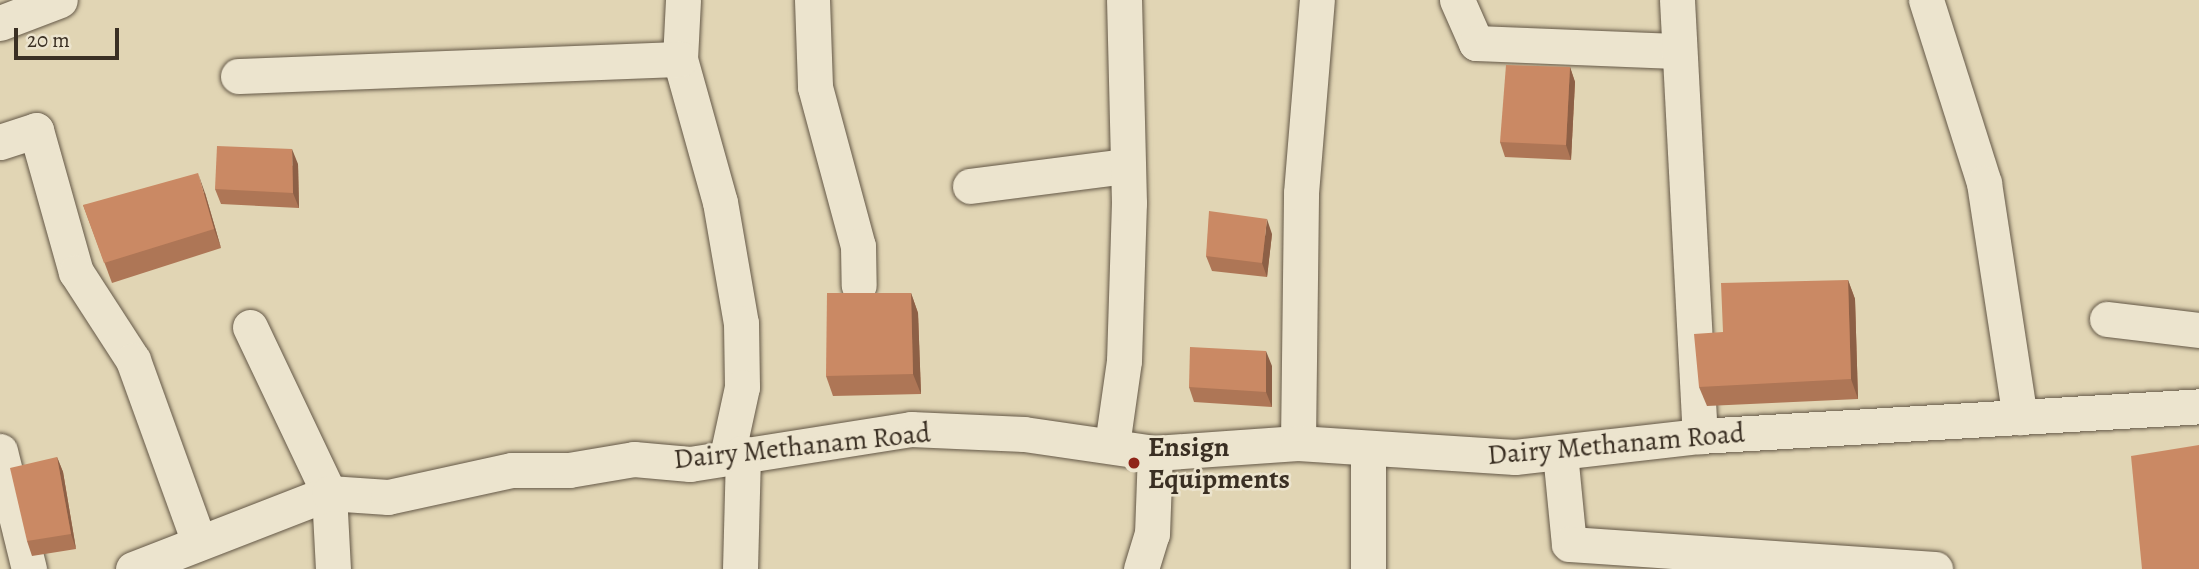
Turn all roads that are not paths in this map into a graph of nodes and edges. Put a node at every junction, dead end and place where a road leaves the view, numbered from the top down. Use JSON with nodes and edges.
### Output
{"nodes":[{"id":1,"x":60,"y":0,"type":"edge"},
{"id":2,"x":683,"y":0,"type":"edge"},
{"id":3,"x":812,"y":0,"type":"edge"},
{"id":4,"x":1124,"y":0,"type":"edge"},
{"id":5,"x":1317,"y":0,"type":"edge"},
{"id":6,"x":1457,"y":0,"type":"edge"},
{"id":7,"x":1677,"y":0,"type":"edge"},
{"id":8,"x":1926,"y":0,"type":"edge"},
{"id":9,"x":0,"y":23,"type":"edge"},
{"id":10,"x":1676,"y":51,"type":"junction"},
{"id":11,"x":680,"y":59,"type":"junction"},
{"id":12,"x":237,"y":76,"type":"dead end"},
{"id":13,"x":0,"y":142,"type":"edge"},
{"id":14,"x":1127,"y":166,"type":"junction"},
{"id":15,"x":970,"y":186,"type":"dead end"},
{"id":16,"x":859,"y":285,"type":"dead end"},
{"id":17,"x":2107,"y":319,"type":"dead end"},
{"id":18,"x":250,"y":327,"type":"dead end"},
{"id":19,"x":2199,"y":330,"type":"edge"},
{"id":20,"x":2199,"y":406,"type":"edge"},
{"id":21,"x":2020,"y":417,"type":"junction"},
{"id":22,"x":1700,"y":436,"type":"junction"},
{"id":23,"x":1298,"y":443,"type":"junction"},
{"id":24,"x":1112,"y":445,"type":"junction"},
{"id":25,"x":1368,"y":449,"type":"junction"},
{"id":26,"x":0,"y":451,"type":"edge"},
{"id":27,"x":1155,"y":453,"type":"junction"},
{"id":28,"x":1560,"y":453,"type":"junction"},
{"id":29,"x":735,"y":455,"type":"junction"},
{"id":30,"x":329,"y":493,"type":"junction"},
{"id":31,"x":200,"y":542,"type":"junction"},
{"id":32,"x":29,"y":569,"type":"edge"},
{"id":33,"x":133,"y":569,"type":"edge"},
{"id":34,"x":333,"y":569,"type":"edge"},
{"id":35,"x":740,"y":569,"type":"edge"},
{"id":36,"x":1141,"y":569,"type":"edge"},
{"id":37,"x":1368,"y":569,"type":"edge"},
{"id":38,"x":1935,"y":569,"type":"edge"}],
"edges":[{"from":1,"to":9,"type":"street"},
{"from":2,"to":11,"type":"street"},
{"from":3,"to":16,"type":"street"},
{"from":4,"to":14,"type":"street"},
{"from":5,"to":23,"type":"street"},
{"from":6,"to":10,"type":"street"},
{"from":7,"to":10,"type":"street"},
{"from":8,"to":21,"type":"street"},
{"from":10,"to":22,"type":"street"},
{"from":11,"to":12,"type":"street"},
{"from":11,"to":29,"type":"street"},
{"from":13,"to":31,"type":"street"},
{"from":14,"to":15,"type":"street"},
{"from":14,"to":24,"type":"street"},
{"from":17,"to":19,"type":"street"},
{"from":18,"to":30,"type":"street"},
{"from":20,"to":21,"type":"street","name":"Dairy Methanam Road"},
{"from":21,"to":22,"type":"street","name":"Dairy Methanam Road"},
{"from":22,"to":28,"type":"street","name":"Dairy Methanam Road"},
{"from":23,"to":25,"type":"street","name":"Dairy Methanam Road"},
{"from":23,"to":27,"type":"street","name":"Dairy Methanam Road"},
{"from":24,"to":27,"type":"street","name":"Dairy Methanam Road"},
{"from":24,"to":29,"type":"street","name":"Dairy Methanam Road"},
{"from":25,"to":28,"type":"street","name":"Dairy Methanam Road"},
{"from":25,"to":37,"type":"street"},
{"from":26,"to":32,"type":"street"},
{"from":27,"to":36,"type":"street"},
{"from":28,"to":38,"type":"street"},
{"from":29,"to":30,"type":"street","name":"Dairy Methanam Road"},
{"from":29,"to":35,"type":"street"},
{"from":30,"to":31,"type":"street","name":"Dairy Methanam Road"},
{"from":30,"to":34,"type":"street"},
{"from":31,"to":33,"type":"street","name":"Dairy Methanam Road"}]}
